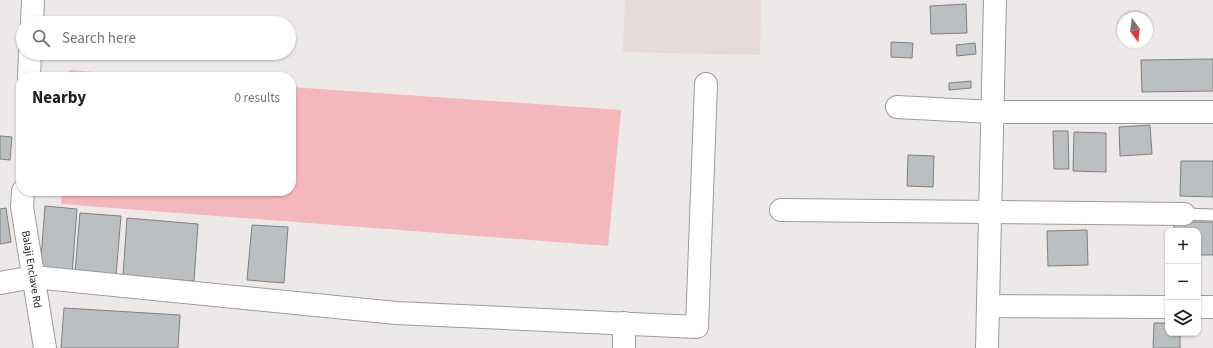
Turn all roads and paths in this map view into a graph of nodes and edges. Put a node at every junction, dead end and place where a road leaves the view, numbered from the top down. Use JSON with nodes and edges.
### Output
{"nodes":[{"id":1,"x":33,"y":0,"type":"edge"},
{"id":2,"x":995,"y":0,"type":"edge"},
{"id":3,"x":32,"y":16,"type":"edge"},
{"id":4,"x":30,"y":60,"type":"edge"},
{"id":5,"x":29,"y":72,"type":"edge"},
{"id":6,"x":706,"y":84,"type":"dead end"},
{"id":7,"x":897,"y":107,"type":"dead end"},
{"id":8,"x":992,"y":112,"type":"junction"},
{"id":9,"x":1213,"y":112,"type":"edge"},
{"id":10,"x":23,"y":196,"type":"edge"},
{"id":11,"x":782,"y":210,"type":"dead end"},
{"id":12,"x":990,"y":212,"type":"junction"},
{"id":13,"x":1184,"y":214,"type":"joint"},
{"id":14,"x":1213,"y":215,"type":"edge"},
{"id":15,"x":34,"y":277,"type":"junction"},
{"id":16,"x":0,"y":283,"type":"edge"},
{"id":17,"x":988,"y":306,"type":"junction"},
{"id":18,"x":1165,"y":307,"type":"edge"},
{"id":19,"x":1201,"y":307,"type":"edge"},
{"id":20,"x":1213,"y":307,"type":"edge"},
{"id":21,"x":624,"y":323,"type":"junction"},
{"id":22,"x":45,"y":348,"type":"edge"},
{"id":23,"x":624,"y":348,"type":"edge"},
{"id":24,"x":987,"y":348,"type":"edge"}],
"edges":[{"from":1,"to":3,"type":"street"},
{"from":2,"to":8,"type":"street"},
{"from":4,"to":5,"type":"street"},
{"from":6,"to":21,"type":"street"},
{"from":7,"to":8,"type":"street"},
{"from":8,"to":9,"type":"street"},
{"from":8,"to":12,"type":"street"},
{"from":10,"to":15,"type":"street","name":"Balaji Enclave Rd"},
{"from":11,"to":12,"type":"street"},
{"from":12,"to":13,"type":"street"},
{"from":12,"to":17,"type":"street"},
{"from":13,"to":14,"type":"lane"},
{"from":15,"to":16,"type":"street"},
{"from":15,"to":21,"type":"street"},
{"from":15,"to":22,"type":"street","name":"Balaji Enclave Rd"},
{"from":17,"to":18,"type":"street"},
{"from":17,"to":24,"type":"street"},
{"from":19,"to":20,"type":"street"},
{"from":21,"to":23,"type":"street"}]}
